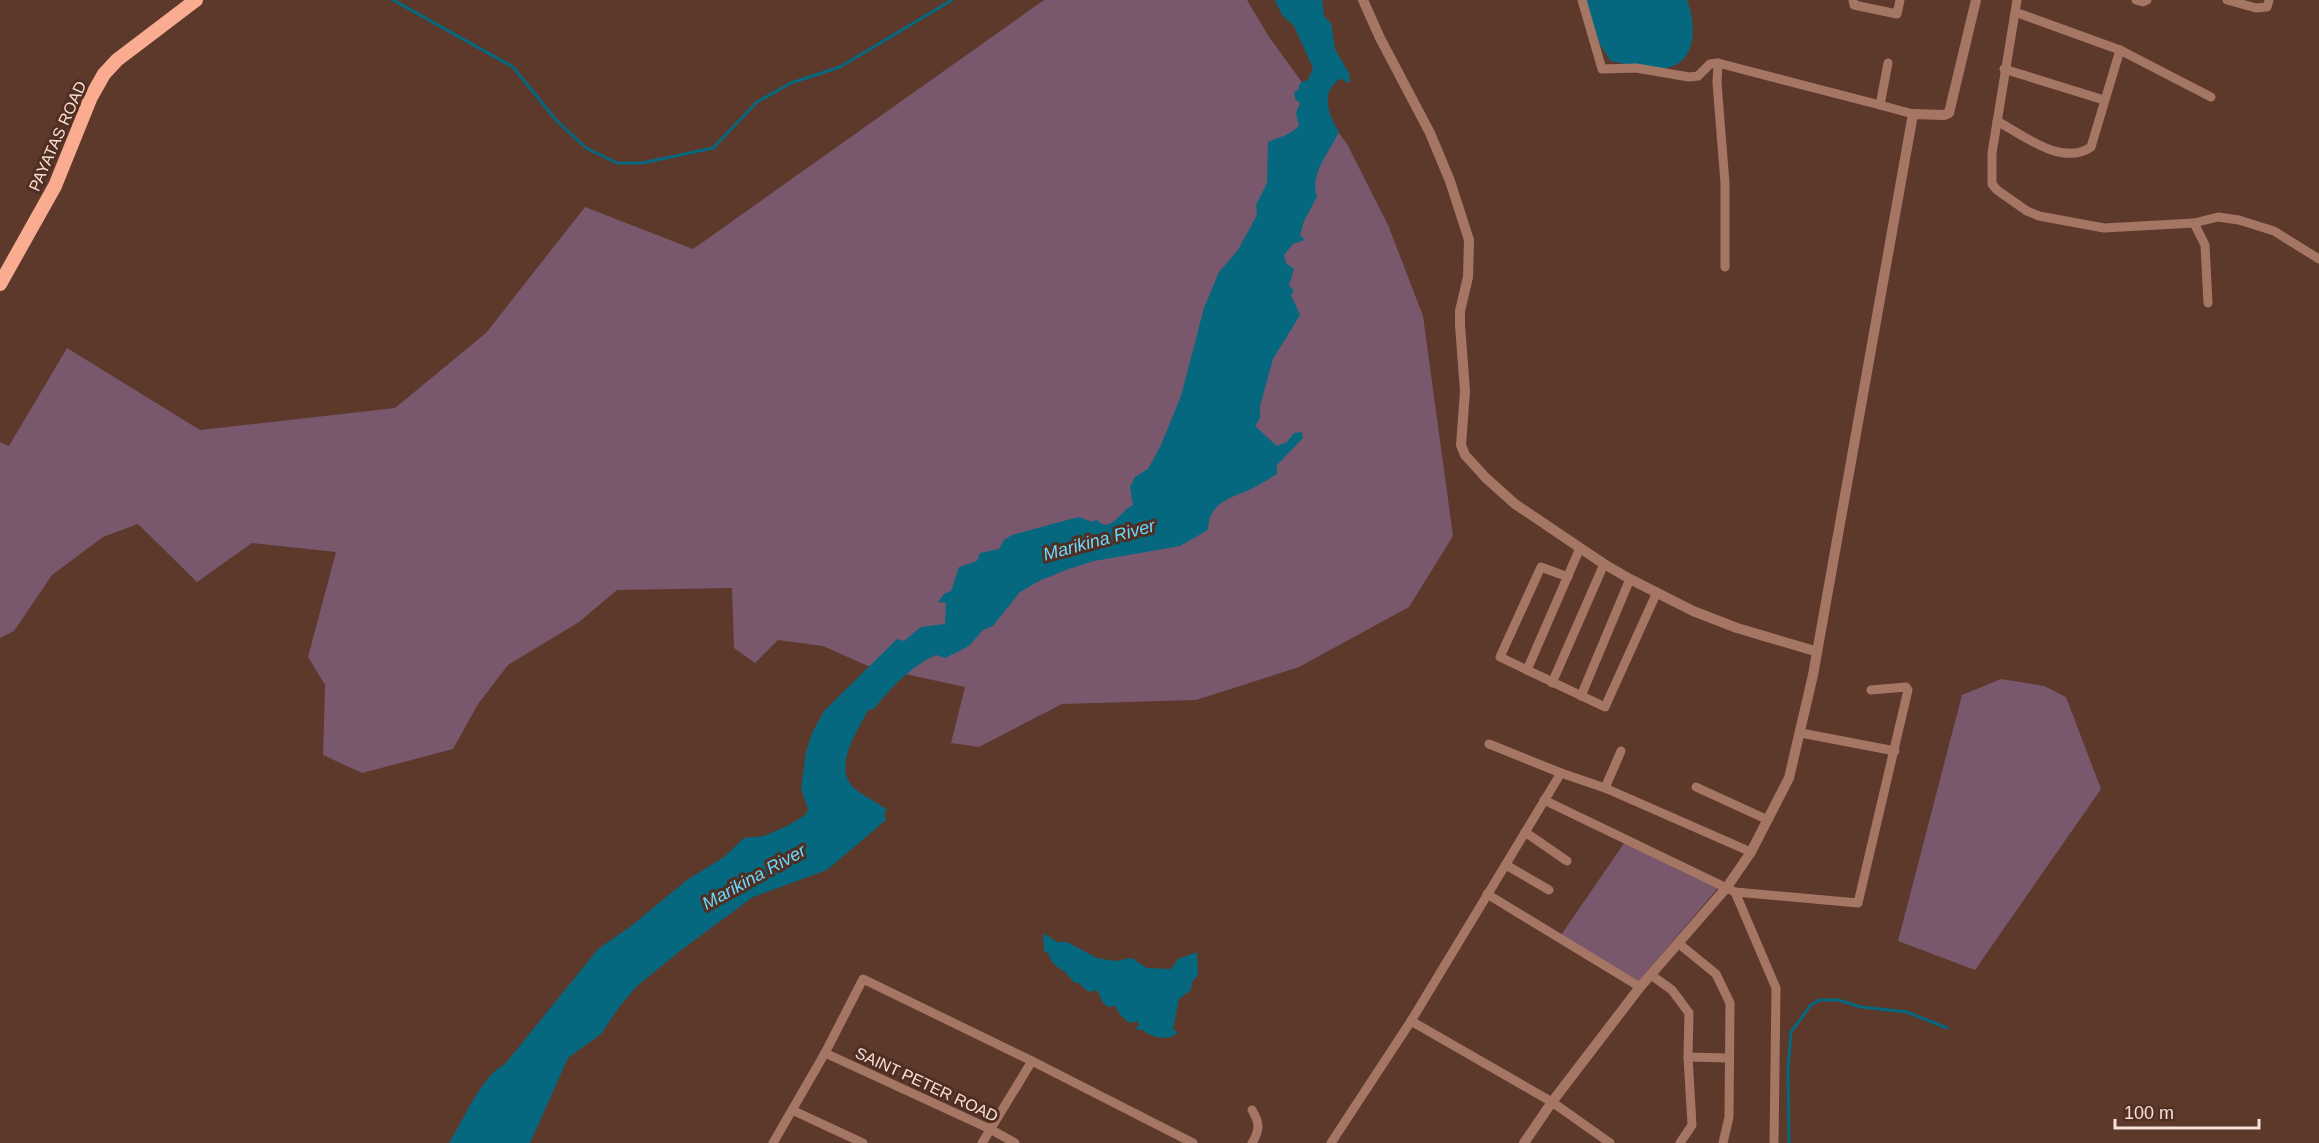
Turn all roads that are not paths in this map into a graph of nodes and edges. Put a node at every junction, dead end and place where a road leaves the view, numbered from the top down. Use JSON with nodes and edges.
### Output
{"nodes":[{"id":1,"x":196,"y":0,"type":"edge"},
{"id":2,"x":1363,"y":0,"type":"edge"},
{"id":3,"x":1582,"y":0,"type":"edge"},
{"id":4,"x":1853,"y":0,"type":"edge"},
{"id":5,"x":1900,"y":0,"type":"edge"},
{"id":6,"x":1976,"y":0,"type":"edge"},
{"id":7,"x":2017,"y":0,"type":"edge"},
{"id":8,"x":2136,"y":0,"type":"edge"},
{"id":9,"x":2147,"y":0,"type":"edge"},
{"id":10,"x":2228,"y":0,"type":"edge"},
{"id":11,"x":2269,"y":0,"type":"edge"},
{"id":12,"x":2015,"y":12,"type":"junction"},
{"id":13,"x":2121,"y":50,"type":"junction"},
{"id":14,"x":1888,"y":63,"type":"dead end"},
{"id":15,"x":1714,"y":64,"type":"junction"},
{"id":16,"x":2004,"y":69,"type":"junction"},
{"id":17,"x":2211,"y":97,"type":"dead end"},
{"id":18,"x":2104,"y":100,"type":"junction"},
{"id":19,"x":1880,"y":105,"type":"junction"},
{"id":20,"x":1913,"y":114,"type":"junction"},
{"id":21,"x":1997,"y":121,"type":"junction"},
{"id":22,"x":2194,"y":222,"type":"junction"},
{"id":23,"x":2319,"y":259,"type":"edge"},
{"id":24,"x":1725,"y":267,"type":"dead end"},
{"id":25,"x":0,"y":284,"type":"edge"},
{"id":26,"x":2208,"y":303,"type":"dead end"},
{"id":27,"x":1580,"y":548,"type":"junction"},
{"id":28,"x":1604,"y":564,"type":"junction"},
{"id":29,"x":1568,"y":577,"type":"junction"},
{"id":30,"x":1630,"y":579,"type":"junction"},
{"id":31,"x":1657,"y":592,"type":"junction"},
{"id":32,"x":1815,"y":651,"type":"junction"},
{"id":33,"x":1527,"y":670,"type":"junction"},
{"id":34,"x":1552,"y":683,"type":"junction"},
{"id":35,"x":1871,"y":690,"type":"dead end"},
{"id":36,"x":1581,"y":696,"type":"junction"},
{"id":37,"x":1801,"y":733,"type":"junction"},
{"id":38,"x":1490,"y":744,"type":"dead end"},
{"id":39,"x":1621,"y":751,"type":"dead end"},
{"id":40,"x":1895,"y":751,"type":"junction"},
{"id":41,"x":1561,"y":773,"type":"junction"},
{"id":42,"x":1696,"y":787,"type":"dead end"},
{"id":43,"x":1605,"y":788,"type":"junction"},
{"id":44,"x":1544,"y":800,"type":"junction"},
{"id":45,"x":1768,"y":819,"type":"junction"},
{"id":46,"x":1525,"y":832,"type":"junction"},
{"id":47,"x":1751,"y":852,"type":"junction"},
{"id":48,"x":1567,"y":861,"type":"dead end"},
{"id":49,"x":1506,"y":865,"type":"junction"},
{"id":50,"x":1549,"y":890,"type":"dead end"},
{"id":51,"x":1731,"y":890,"type":"junction"},
{"id":52,"x":1487,"y":894,"type":"junction"},
{"id":53,"x":1678,"y":944,"type":"junction"},
{"id":54,"x":1651,"y":975,"type":"junction"},
{"id":55,"x":1640,"y":987,"type":"junction"},
{"id":56,"x":1411,"y":1021,"type":"junction"},
{"id":57,"x":825,"y":1053,"type":"junction"},
{"id":58,"x":1688,"y":1057,"type":"junction"},
{"id":59,"x":1728,"y":1058,"type":"junction"},
{"id":60,"x":1032,"y":1061,"type":"junction"},
{"id":61,"x":1552,"y":1102,"type":"junction"},
{"id":62,"x":792,"y":1110,"type":"junction"},
{"id":63,"x":1252,"y":1110,"type":"dead end"},
{"id":64,"x":990,"y":1129,"type":"junction"},
{"id":65,"x":773,"y":1143,"type":"edge"},
{"id":66,"x":863,"y":1143,"type":"edge"},
{"id":67,"x":982,"y":1143,"type":"edge"},
{"id":68,"x":1016,"y":1143,"type":"edge"},
{"id":69,"x":1194,"y":1143,"type":"edge"},
{"id":70,"x":1252,"y":1143,"type":"edge"},
{"id":71,"x":1331,"y":1143,"type":"edge"},
{"id":72,"x":1524,"y":1143,"type":"edge"},
{"id":73,"x":1610,"y":1143,"type":"edge"},
{"id":74,"x":1680,"y":1143,"type":"edge"},
{"id":75,"x":1724,"y":1143,"type":"edge"},
{"id":76,"x":1774,"y":1143,"type":"edge"}],
"edges":[{"from":1,"to":25,"type":"main road","name":"PAYATAS ROAD"},
{"from":2,"to":27,"type":"street"},
{"from":3,"to":15,"type":"street"},
{"from":4,"to":5,"type":"street"},
{"from":6,"to":20,"type":"street"},
{"from":7,"to":12,"type":"street"},
{"from":8,"to":9,"type":"street"},
{"from":10,"to":11,"type":"street"},
{"from":12,"to":13,"type":"street"},
{"from":12,"to":16,"type":"street"},
{"from":13,"to":17,"type":"street"},
{"from":13,"to":18,"type":"street"},
{"from":14,"to":19,"type":"street"},
{"from":15,"to":19,"type":"street"},
{"from":15,"to":24,"type":"street"},
{"from":16,"to":18,"type":"street"},
{"from":16,"to":21,"type":"street"},
{"from":18,"to":21,"type":"street"},
{"from":19,"to":20,"type":"street"},
{"from":20,"to":32,"type":"street"},
{"from":21,"to":22,"type":"street"},
{"from":22,"to":23,"type":"street"},
{"from":22,"to":26,"type":"street"},
{"from":27,"to":28,"type":"street"},
{"from":27,"to":29,"type":"street"},
{"from":28,"to":30,"type":"street"},
{"from":28,"to":34,"type":"street"},
{"from":29,"to":33,"type":"street"},
{"from":29,"to":33,"type":"street"},
{"from":30,"to":31,"type":"street"},
{"from":30,"to":36,"type":"street"},
{"from":31,"to":32,"type":"street"},
{"from":31,"to":36,"type":"street"},
{"from":32,"to":37,"type":"street"},
{"from":33,"to":34,"type":"street"},
{"from":34,"to":36,"type":"street"},
{"from":35,"to":40,"type":"street"},
{"from":37,"to":40,"type":"street"},
{"from":37,"to":45,"type":"street"},
{"from":38,"to":41,"type":"street"},
{"from":39,"to":43,"type":"street"},
{"from":40,"to":51,"type":"street"},
{"from":41,"to":43,"type":"street"},
{"from":41,"to":44,"type":"street"},
{"from":42,"to":45,"type":"street"},
{"from":43,"to":47,"type":"street"},
{"from":44,"to":46,"type":"street"},
{"from":44,"to":51,"type":"street"},
{"from":45,"to":47,"type":"street"},
{"from":46,"to":48,"type":"street"},
{"from":46,"to":49,"type":"street"},
{"from":47,"to":51,"type":"street"},
{"from":49,"to":50,"type":"street"},
{"from":49,"to":52,"type":"street"},
{"from":51,"to":53,"type":"street"},
{"from":51,"to":76,"type":"street"},
{"from":52,"to":55,"type":"street"},
{"from":52,"to":56,"type":"street"},
{"from":53,"to":54,"type":"street"},
{"from":53,"to":59,"type":"street"},
{"from":54,"to":55,"type":"street"},
{"from":54,"to":58,"type":"street"},
{"from":55,"to":61,"type":"street"},
{"from":56,"to":61,"type":"street"},
{"from":56,"to":71,"type":"street"},
{"from":57,"to":60,"type":"street"},
{"from":57,"to":62,"type":"street"},
{"from":57,"to":64,"type":"street","name":"SAINT PETER ROAD"},
{"from":58,"to":59,"type":"street"},
{"from":58,"to":74,"type":"street"},
{"from":59,"to":75,"type":"street"},
{"from":60,"to":64,"type":"street"},
{"from":60,"to":69,"type":"street"},
{"from":61,"to":72,"type":"street"},
{"from":61,"to":73,"type":"street"},
{"from":62,"to":65,"type":"street"},
{"from":62,"to":66,"type":"street"},
{"from":63,"to":70,"type":"street"},
{"from":64,"to":67,"type":"street"},
{"from":64,"to":68,"type":"street","name":"SAINT PETER ROAD"}]}
